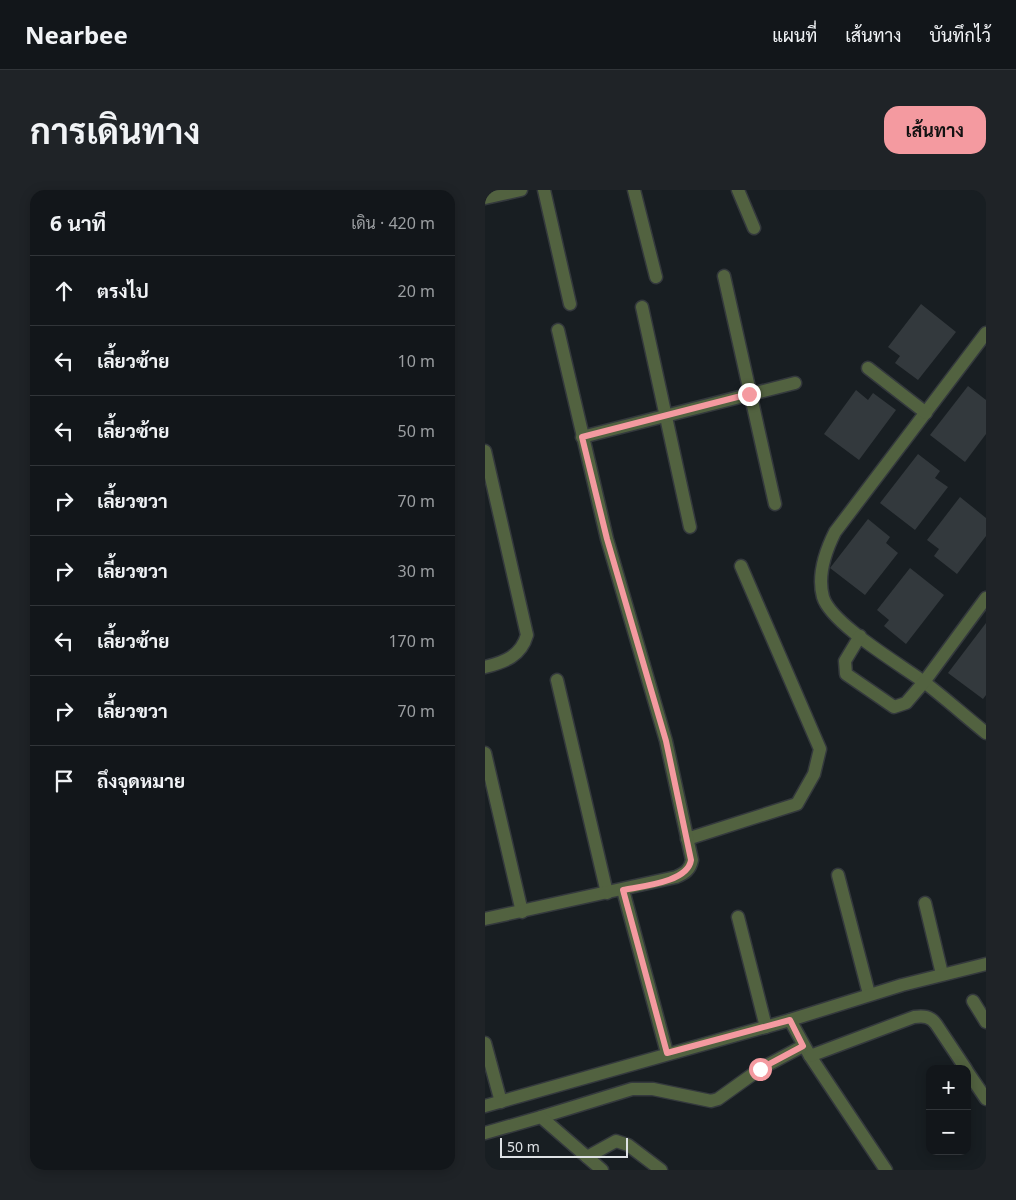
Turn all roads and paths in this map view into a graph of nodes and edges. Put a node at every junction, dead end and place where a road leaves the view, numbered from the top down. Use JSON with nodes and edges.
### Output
{"nodes":[{"id":1,"x":521,"y":190,"type":"edge"},
{"id":2,"x":544,"y":190,"type":"edge"},
{"id":3,"x":634,"y":190,"type":"edge"},
{"id":4,"x":738,"y":190,"type":"edge"},
{"id":5,"x":508,"y":191,"type":"edge"},
{"id":6,"x":485,"y":198,"type":"edge"},
{"id":7,"x":754,"y":228,"type":"dead end"},
{"id":8,"x":724,"y":276,"type":"dead end"},
{"id":9,"x":656,"y":277,"type":"dead end"},
{"id":10,"x":569,"y":304,"type":"dead end"},
{"id":11,"x":642,"y":307,"type":"dead end"},
{"id":12,"x":558,"y":330,"type":"dead end"},
{"id":13,"x":986,"y":333,"type":"edge"},
{"id":14,"x":869,"y":368,"type":"dead end"},
{"id":15,"x":795,"y":382,"type":"dead end"},
{"id":16,"x":749,"y":394,"type":"junction"},
{"id":17,"x":926,"y":413,"type":"junction"},
{"id":18,"x":664,"y":415,"type":"junction"},
{"id":19,"x":582,"y":437,"type":"junction"},
{"id":20,"x":485,"y":451,"type":"edge"},
{"id":21,"x":775,"y":504,"type":"dead end"},
{"id":22,"x":690,"y":527,"type":"dead end"},
{"id":23,"x":741,"y":566,"type":"dead end"},
{"id":24,"x":986,"y":598,"type":"edge"},
{"id":25,"x":860,"y":636,"type":"junction"},
{"id":26,"x":485,"y":667,"type":"edge"},
{"id":27,"x":557,"y":680,"type":"dead end"},
{"id":28,"x":924,"y":682,"type":"junction"},
{"id":29,"x":986,"y":733,"type":"edge"},
{"id":30,"x":485,"y":753,"type":"edge"},
{"id":31,"x":687,"y":839,"type":"junction"},
{"id":32,"x":838,"y":875,"type":"dead end"},
{"id":33,"x":623,"y":890,"type":"junction"},
{"id":34,"x":607,"y":894,"type":"junction"},
{"id":35,"x":925,"y":903,"type":"dead end"},
{"id":36,"x":522,"y":912,"type":"junction"},
{"id":37,"x":737,"y":917,"type":"dead end"},
{"id":38,"x":485,"y":919,"type":"edge"},
{"id":39,"x":986,"y":964,"type":"edge"},
{"id":40,"x":942,"y":974,"type":"junction"},
{"id":41,"x":869,"y":994,"type":"junction"},
{"id":42,"x":973,"y":1002,"type":"dead end"},
{"id":43,"x":790,"y":1020,"type":"junction"},
{"id":44,"x":986,"y":1022,"type":"edge"},
{"id":45,"x":766,"y":1027,"type":"junction"},
{"id":46,"x":485,"y":1043,"type":"edge"},
{"id":47,"x":807,"y":1051,"type":"junction"},
{"id":48,"x":667,"y":1053,"type":"junction"},
{"id":49,"x":964,"y":1065,"type":"edge"},
{"id":50,"x":971,"y":1076,"type":"edge"},
{"id":51,"x":986,"y":1099,"type":"edge"},
{"id":52,"x":501,"y":1102,"type":"junction"},
{"id":53,"x":485,"y":1106,"type":"edge"},
{"id":54,"x":541,"y":1117,"type":"junction"},
{"id":55,"x":485,"y":1133,"type":"edge"},
{"id":56,"x":587,"y":1157,"type":"junction"},
{"id":57,"x":602,"y":1170,"type":"edge"},
{"id":58,"x":661,"y":1170,"type":"edge"},
{"id":59,"x":886,"y":1170,"type":"edge"}],
"edges":[{"from":1,"to":5,"type":"street"},
{"from":2,"to":10,"type":"street"},
{"from":3,"to":9,"type":"street"},
{"from":4,"to":7,"type":"street"},
{"from":5,"to":6,"type":"street"},
{"from":8,"to":16,"type":"street"},
{"from":11,"to":18,"type":"street"},
{"from":12,"to":19,"type":"street"},
{"from":13,"to":17,"type":"street"},
{"from":14,"to":17,"type":"street"},
{"from":15,"to":16,"type":"street"},
{"from":16,"to":18,"type":"street"},
{"from":16,"to":21,"type":"street"},
{"from":17,"to":25,"type":"street"},
{"from":18,"to":19,"type":"street"},
{"from":18,"to":22,"type":"street"},
{"from":19,"to":31,"type":"street"},
{"from":20,"to":26,"type":"street"},
{"from":23,"to":31,"type":"street"},
{"from":24,"to":28,"type":"street"},
{"from":25,"to":28,"type":"street"},
{"from":25,"to":28,"type":"street"},
{"from":27,"to":34,"type":"street"},
{"from":28,"to":29,"type":"street"},
{"from":30,"to":36,"type":"street"},
{"from":31,"to":33,"type":"street"},
{"from":32,"to":41,"type":"street"},
{"from":33,"to":34,"type":"street"},
{"from":33,"to":48,"type":"street"},
{"from":34,"to":36,"type":"street"},
{"from":35,"to":40,"type":"street"},
{"from":36,"to":38,"type":"street"},
{"from":37,"to":45,"type":"street"},
{"from":39,"to":40,"type":"street"},
{"from":40,"to":41,"type":"street"},
{"from":41,"to":43,"type":"street"},
{"from":42,"to":44,"type":"street"},
{"from":43,"to":45,"type":"street"},
{"from":43,"to":47,"type":"street"},
{"from":45,"to":48,"type":"street"},
{"from":46,"to":52,"type":"street"},
{"from":47,"to":49,"type":"street"},
{"from":47,"to":54,"type":"street"},
{"from":47,"to":59,"type":"street"},
{"from":48,"to":52,"type":"street"},
{"from":50,"to":51,"type":"street"},
{"from":52,"to":53,"type":"street"},
{"from":54,"to":55,"type":"street"},
{"from":54,"to":56,"type":"street"},
{"from":56,"to":57,"type":"street"},
{"from":56,"to":58,"type":"street"}]}
